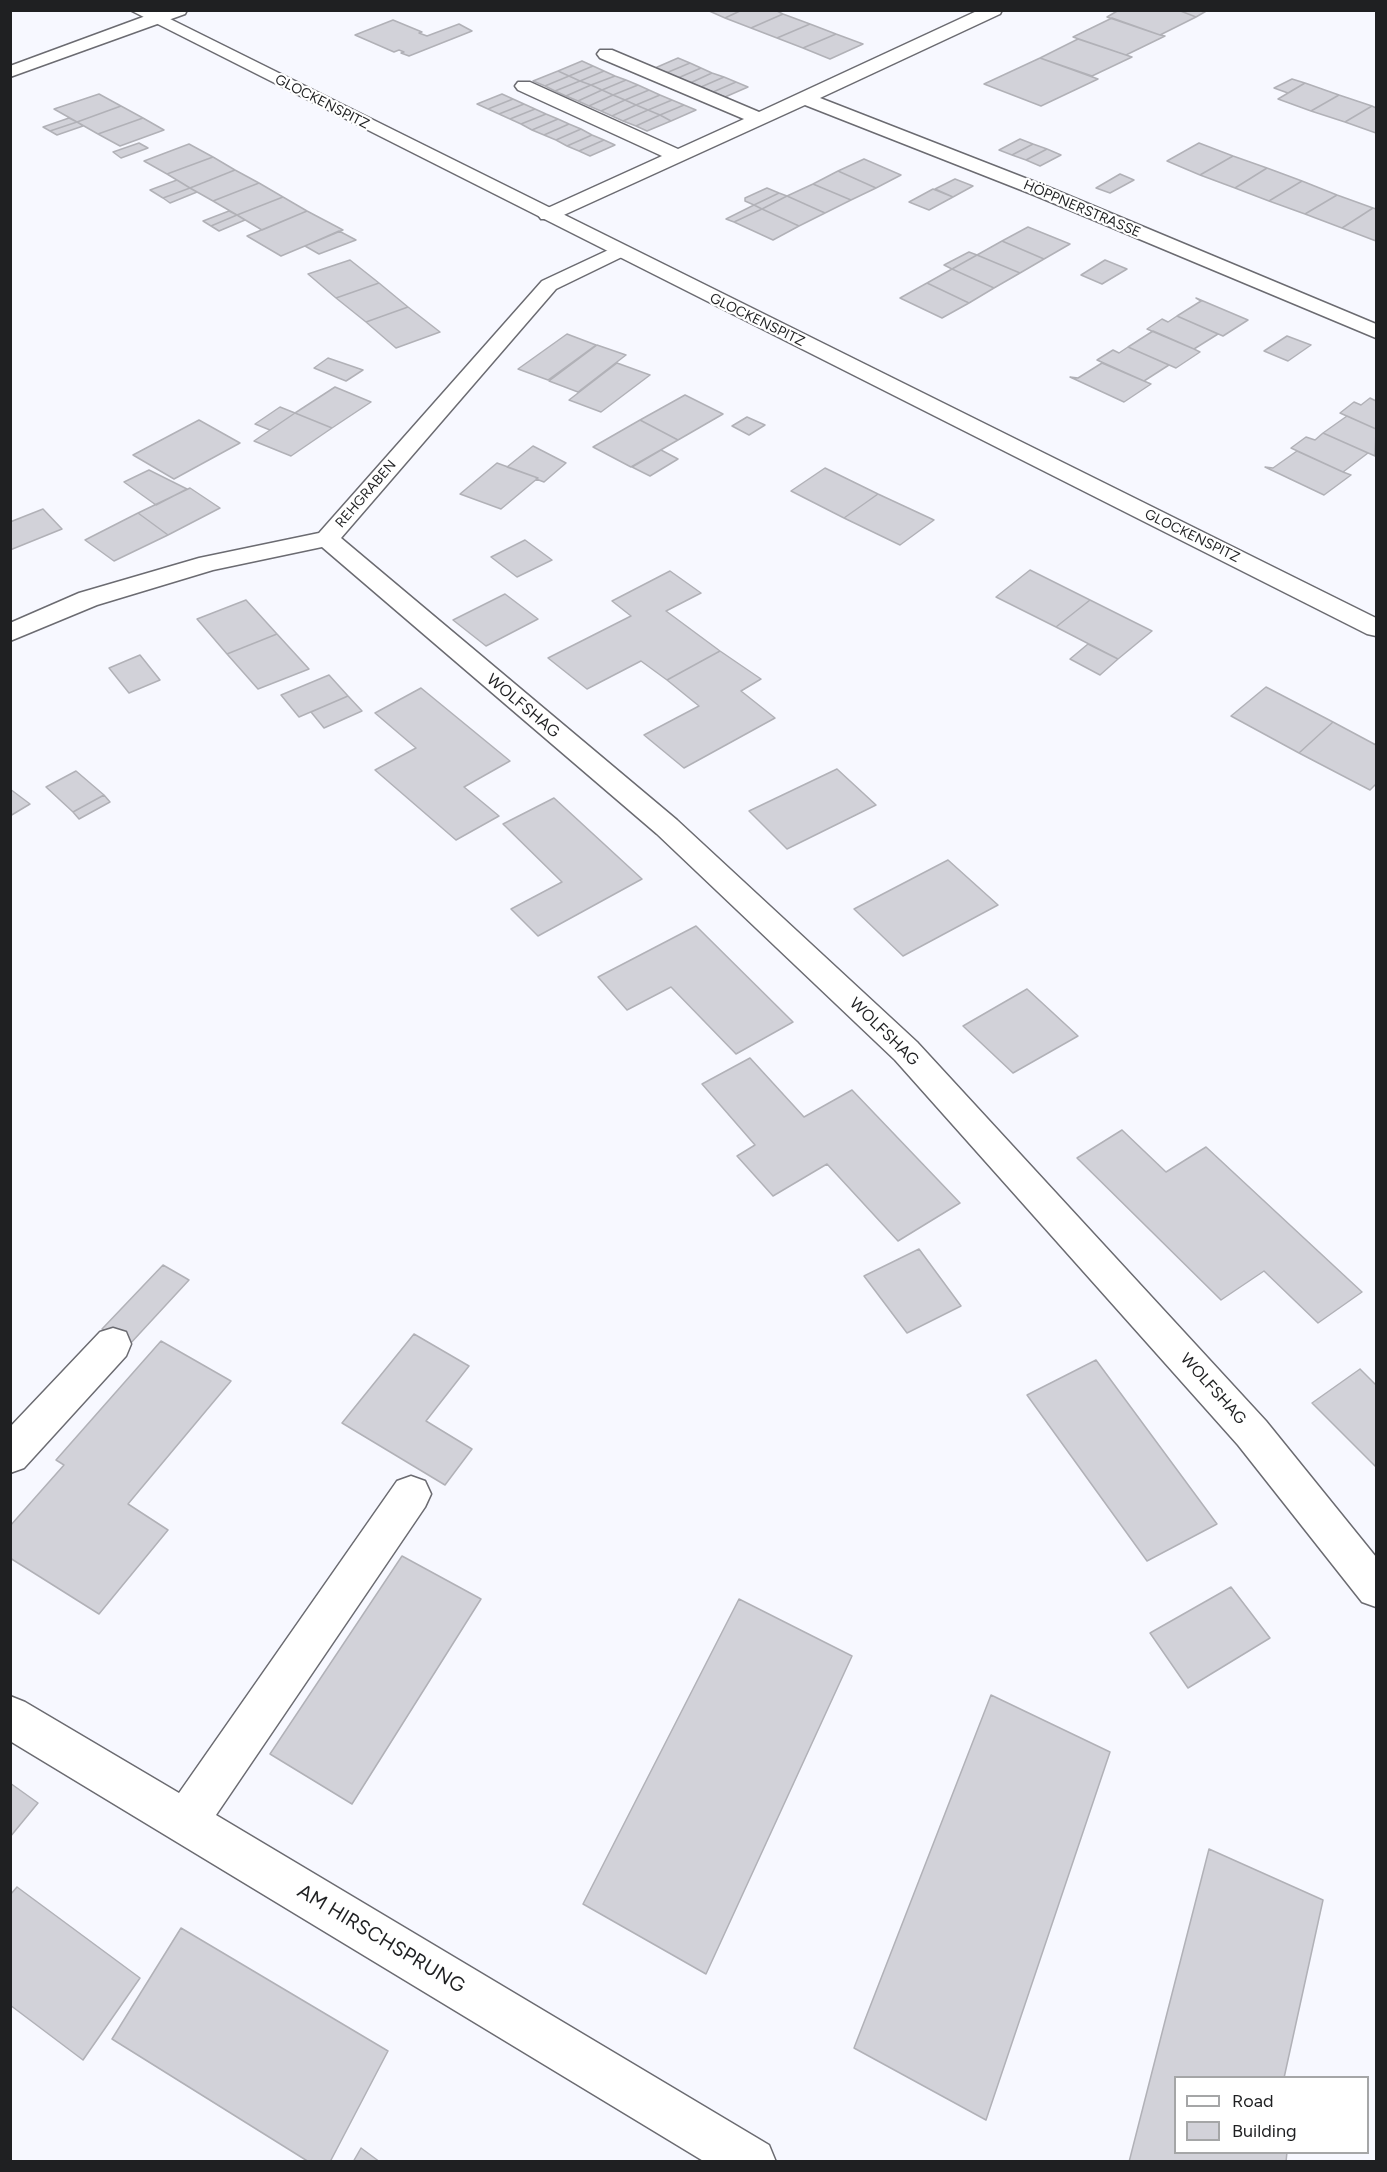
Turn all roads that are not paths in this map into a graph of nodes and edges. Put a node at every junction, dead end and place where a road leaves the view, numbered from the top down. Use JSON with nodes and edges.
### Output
{"nodes":[{"id":1,"x":179,"y":10,"type":"edge"},
{"id":2,"x":994,"y":10,"type":"edge"},
{"id":3,"x":147,"y":15,"type":"edge"},
{"id":4,"x":606,"y":54,"type":"dead end"},
{"id":5,"x":10,"y":72,"type":"edge"},
{"id":6,"x":524,"y":86,"type":"dead end"},
{"id":7,"x":805,"y":98,"type":"junction"},
{"id":8,"x":760,"y":119,"type":"junction"},
{"id":9,"x":678,"y":156,"type":"junction"},
{"id":10,"x":548,"y":215,"type":"junction"},
{"id":11,"x":619,"y":251,"type":"junction"},
{"id":12,"x":1377,"y":311,"type":"edge"},
{"id":13,"x":1367,"y":328,"type":"edge"},
{"id":14,"x":327,"y":539,"type":"junction"},
{"id":15,"x":1377,"y":628,"type":"edge"},
{"id":16,"x":10,"y":633,"type":"edge"},
{"id":17,"x":113,"y":1344,"type":"dead end"},
{"id":18,"x":10,"y":1455,"type":"edge"},
{"id":19,"x":411,"y":1494,"type":"dead end"},
{"id":20,"x":1377,"y":1588,"type":"edge"},
{"id":21,"x":10,"y":1717,"type":"edge"},
{"id":22,"x":185,"y":1822,"type":"junction"},
{"id":23,"x":752,"y":2162,"type":"edge"}],
"edges":[{"from":1,"to":3,"type":"street"},
{"from":2,"to":7,"type":"street"},
{"from":3,"to":5,"type":"street"},
{"from":3,"to":10,"type":"street","name":"GLOCKENSPITZ"},
{"from":4,"to":8,"type":"street"},
{"from":6,"to":9,"type":"street"},
{"from":7,"to":8,"type":"street"},
{"from":7,"to":13,"type":"street","name":"HÖPPNERSTRASSE"},
{"from":8,"to":9,"type":"street"},
{"from":9,"to":10,"type":"street"},
{"from":10,"to":11,"type":"street","name":"GLOCKENSPITZ"},
{"from":11,"to":14,"type":"street","name":"REHGRABEN"},
{"from":11,"to":15,"type":"street","name":"GLOCKENSPITZ"},
{"from":12,"to":13,"type":"street","name":"HÖPPNERSTRASSE"},
{"from":14,"to":16,"type":"street","name":"REHGRABEN"},
{"from":14,"to":20,"type":"street","name":"WOLFSHAG"},
{"from":17,"to":18,"type":"street"},
{"from":19,"to":22,"type":"street"},
{"from":21,"to":22,"type":"street","name":"AM HIRSCHSPRUNG"},
{"from":22,"to":23,"type":"street","name":"AM HIRSCHSPRUNG"}]}
